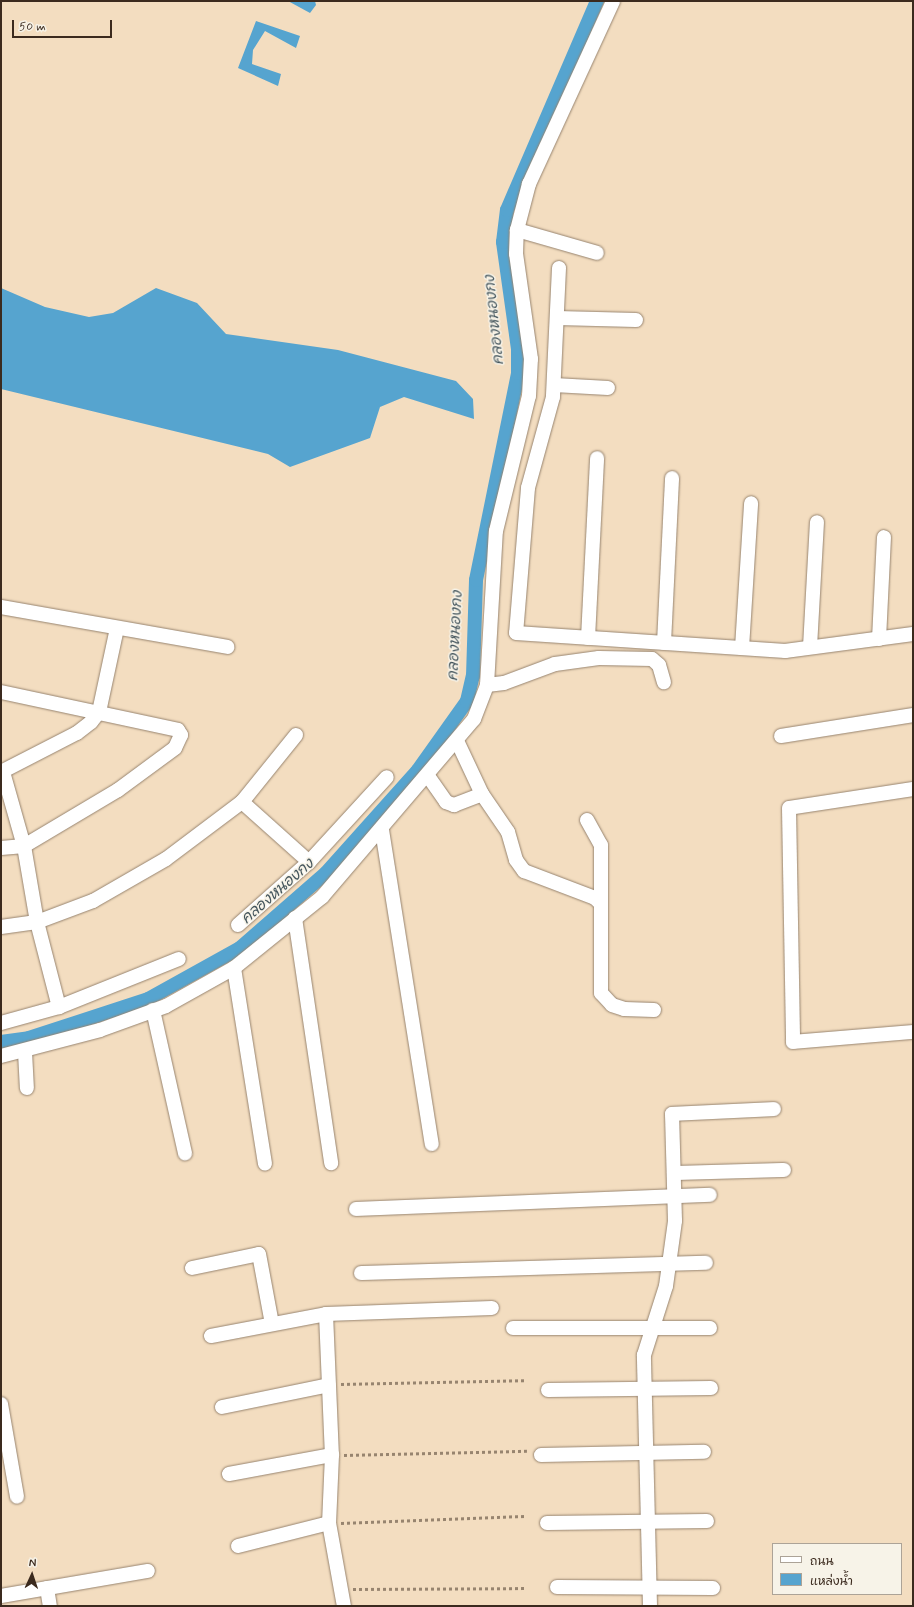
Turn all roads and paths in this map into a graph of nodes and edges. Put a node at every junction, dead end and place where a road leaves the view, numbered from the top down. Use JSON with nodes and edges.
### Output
{"nodes":[{"id":1,"x":613,"y":1,"type":"edge"},
{"id":2,"x":517,"y":230,"type":"junction"},
{"id":3,"x":597,"y":253,"type":"dead end"},
{"id":4,"x":559,"y":268,"type":"dead end"},
{"id":5,"x":557,"y":318,"type":"junction"},
{"id":6,"x":636,"y":320,"type":"dead end"},
{"id":7,"x":554,"y":385,"type":"junction"},
{"id":8,"x":608,"y":388,"type":"dead end"},
{"id":9,"x":597,"y":458,"type":"dead end"},
{"id":10,"x":672,"y":478,"type":"dead end"},
{"id":11,"x":751,"y":503,"type":"dead end"},
{"id":12,"x":817,"y":522,"type":"dead end"},
{"id":13,"x":884,"y":537,"type":"dead end"},
{"id":14,"x":1,"y":607,"type":"edge"},
{"id":15,"x":117,"y":628,"type":"junction"},
{"id":16,"x":913,"y":634,"type":"edge"},
{"id":17,"x":588,"y":638,"type":"junction"},
{"id":18,"x":879,"y":639,"type":"junction"},
{"id":19,"x":664,"y":643,"type":"junction"},
{"id":20,"x":227,"y":647,"type":"dead end"},
{"id":21,"x":742,"y":648,"type":"junction"},
{"id":22,"x":810,"y":648,"type":"junction"},
{"id":23,"x":664,"y":682,"type":"dead end"},
{"id":24,"x":487,"y":685,"type":"junction"},
{"id":25,"x":1,"y":692,"type":"edge"},
{"id":26,"x":99,"y":712,"type":"junction"},
{"id":27,"x":913,"y":715,"type":"edge"},
{"id":28,"x":296,"y":735,"type":"dead end"},
{"id":29,"x":781,"y":736,"type":"dead end"},
{"id":30,"x":458,"y":742,"type":"junction"},
{"id":31,"x":2,"y":772,"type":"edge"},
{"id":32,"x":428,"y":776,"type":"junction"},
{"id":33,"x":387,"y":777,"type":"dead end"},
{"id":34,"x":913,"y":789,"type":"edge"},
{"id":35,"x":482,"y":794,"type":"junction"},
{"id":36,"x":242,"y":802,"type":"junction"},
{"id":37,"x":587,"y":820,"type":"dead end"},
{"id":38,"x":382,"y":830,"type":"junction"},
{"id":39,"x":24,"y":846,"type":"junction"},
{"id":40,"x":1,"y":848,"type":"edge"},
{"id":41,"x":309,"y":862,"type":"junction"},
{"id":42,"x":601,"y":904,"type":"junction"},
{"id":43,"x":295,"y":918,"type":"junction"},
{"id":44,"x":37,"y":922,"type":"junction"},
{"id":45,"x":238,"y":925,"type":"dead end"},
{"id":46,"x":1,"y":927,"type":"edge"},
{"id":47,"x":179,"y":959,"type":"dead end"},
{"id":48,"x":234,"y":968,"type":"junction"},
{"id":49,"x":59,"y":1007,"type":"junction"},
{"id":50,"x":153,"y":1010,"type":"junction"},
{"id":51,"x":654,"y":1010,"type":"dead end"},
{"id":52,"x":1,"y":1023,"type":"edge"},
{"id":53,"x":913,"y":1032,"type":"edge"},
{"id":54,"x":25,"y":1052,"type":"junction"},
{"id":55,"x":1,"y":1056,"type":"edge"},
{"id":56,"x":28,"y":1088,"type":"dead end"},
{"id":57,"x":774,"y":1109,"type":"dead end"},
{"id":58,"x":432,"y":1144,"type":"dead end"},
{"id":59,"x":185,"y":1153,"type":"dead end"},
{"id":60,"x":331,"y":1163,"type":"dead end"},
{"id":61,"x":265,"y":1164,"type":"dead end"},
{"id":62,"x":784,"y":1170,"type":"dead end"},
{"id":63,"x":674,"y":1173,"type":"junction"},
{"id":64,"x":710,"y":1195,"type":"dead end"},
{"id":65,"x":675,"y":1196,"type":"junction"},
{"id":66,"x":356,"y":1209,"type":"dead end"},
{"id":67,"x":706,"y":1263,"type":"dead end"},
{"id":68,"x":669,"y":1264,"type":"junction"},
{"id":69,"x":192,"y":1268,"type":"dead end"},
{"id":70,"x":361,"y":1273,"type":"dead end"},
{"id":71,"x":492,"y":1308,"type":"dead end"},
{"id":72,"x":326,"y":1314,"type":"junction"},
{"id":73,"x":272,"y":1324,"type":"junction"},
{"id":74,"x":513,"y":1328,"type":"dead end"},
{"id":75,"x":652,"y":1328,"type":"junction"},
{"id":76,"x":710,"y":1328,"type":"dead end"},
{"id":77,"x":212,"y":1336,"type":"dead end"},
{"id":78,"x":526,"y":1380,"type":"dead end"},
{"id":79,"x":329,"y":1385,"type":"junction"},
{"id":80,"x":711,"y":1388,"type":"dead end"},
{"id":81,"x":645,"y":1389,"type":"junction"},
{"id":82,"x":548,"y":1390,"type":"dead end"},
{"id":83,"x":1,"y":1404,"type":"edge"},
{"id":84,"x":222,"y":1407,"type":"dead end"},
{"id":85,"x":527,"y":1451,"type":"dead end"},
{"id":86,"x":704,"y":1452,"type":"dead end"},
{"id":87,"x":646,"y":1453,"type":"junction"},
{"id":88,"x":332,"y":1455,"type":"junction"},
{"id":89,"x":541,"y":1455,"type":"dead end"},
{"id":90,"x":229,"y":1474,"type":"dead end"},
{"id":91,"x":17,"y":1497,"type":"dead end"},
{"id":92,"x":526,"y":1516,"type":"dead end"},
{"id":93,"x":707,"y":1521,"type":"dead end"},
{"id":94,"x":648,"y":1522,"type":"junction"},
{"id":95,"x":329,"y":1523,"type":"junction"},
{"id":96,"x":547,"y":1523,"type":"dead end"},
{"id":97,"x":238,"y":1546,"type":"dead end"},
{"id":98,"x":148,"y":1571,"type":"dead end"},
{"id":99,"x":557,"y":1587,"type":"dead end"},
{"id":100,"x":47,"y":1588,"type":"junction"},
{"id":101,"x":524,"y":1588,"type":"dead end"},
{"id":102,"x":650,"y":1588,"type":"junction"},
{"id":103,"x":713,"y":1588,"type":"dead end"},
{"id":104,"x":341,"y":1590,"type":"junction"},
{"id":105,"x":1,"y":1596,"type":"edge"},
{"id":106,"x":50,"y":1606,"type":"edge"},
{"id":107,"x":344,"y":1606,"type":"edge"},
{"id":108,"x":650,"y":1606,"type":"edge"}],
"edges":[{"from":1,"to":2,"type":"street"},
{"from":2,"to":3,"type":"street"},
{"from":2,"to":24,"type":"street"},
{"from":4,"to":5,"type":"street"},
{"from":5,"to":6,"type":"street"},
{"from":5,"to":7,"type":"street"},
{"from":7,"to":8,"type":"street"},
{"from":7,"to":17,"type":"street"},
{"from":9,"to":17,"type":"street"},
{"from":10,"to":19,"type":"street"},
{"from":11,"to":21,"type":"street"},
{"from":12,"to":22,"type":"street"},
{"from":13,"to":18,"type":"street"},
{"from":14,"to":15,"type":"street"},
{"from":15,"to":20,"type":"street"},
{"from":15,"to":26,"type":"street"},
{"from":16,"to":18,"type":"street"},
{"from":17,"to":19,"type":"street"},
{"from":18,"to":22,"type":"street"},
{"from":19,"to":21,"type":"street"},
{"from":21,"to":22,"type":"street"},
{"from":23,"to":24,"type":"street"},
{"from":24,"to":30,"type":"street"},
{"from":25,"to":26,"type":"street"},
{"from":26,"to":31,"type":"street"},
{"from":26,"to":39,"type":"street"},
{"from":27,"to":29,"type":"street"},
{"from":28,"to":36,"type":"street"},
{"from":30,"to":32,"type":"street"},
{"from":30,"to":35,"type":"street"},
{"from":31,"to":39,"type":"street"},
{"from":32,"to":35,"type":"street"},
{"from":32,"to":38,"type":"street"},
{"from":33,"to":41,"type":"street"},
{"from":34,"to":53,"type":"street"},
{"from":35,"to":42,"type":"street"},
{"from":36,"to":41,"type":"street"},
{"from":36,"to":44,"type":"street"},
{"from":37,"to":42,"type":"street"},
{"from":38,"to":43,"type":"street"},
{"from":38,"to":58,"type":"street"},
{"from":39,"to":40,"type":"street"},
{"from":39,"to":44,"type":"street"},
{"from":41,"to":45,"type":"street"},
{"from":42,"to":51,"type":"street"},
{"from":43,"to":48,"type":"street"},
{"from":43,"to":60,"type":"street"},
{"from":44,"to":46,"type":"street"},
{"from":44,"to":49,"type":"street"},
{"from":47,"to":49,"type":"street"},
{"from":48,"to":50,"type":"street"},
{"from":48,"to":61,"type":"street"},
{"from":49,"to":52,"type":"street"},
{"from":50,"to":54,"type":"street"},
{"from":50,"to":59,"type":"street"},
{"from":54,"to":55,"type":"street"},
{"from":54,"to":56,"type":"street"},
{"from":57,"to":63,"type":"street"},
{"from":62,"to":63,"type":"street"},
{"from":63,"to":65,"type":"street"},
{"from":64,"to":65,"type":"street"},
{"from":65,"to":66,"type":"street"},
{"from":65,"to":68,"type":"street"},
{"from":67,"to":68,"type":"street"},
{"from":68,"to":70,"type":"street"},
{"from":68,"to":75,"type":"street"},
{"from":69,"to":73,"type":"street"},
{"from":71,"to":72,"type":"street"},
{"from":72,"to":73,"type":"street"},
{"from":72,"to":79,"type":"street"},
{"from":73,"to":77,"type":"street"},
{"from":74,"to":75,"type":"street"},
{"from":75,"to":76,"type":"street"},
{"from":75,"to":81,"type":"street"},
{"from":78,"to":79,"type":"path"},
{"from":79,"to":84,"type":"street"},
{"from":79,"to":88,"type":"street"},
{"from":80,"to":81,"type":"street"},
{"from":81,"to":82,"type":"street"},
{"from":81,"to":87,"type":"street"},
{"from":83,"to":91,"type":"street"},
{"from":85,"to":88,"type":"path"},
{"from":86,"to":87,"type":"street"},
{"from":87,"to":89,"type":"street"},
{"from":87,"to":94,"type":"street"},
{"from":88,"to":90,"type":"street"},
{"from":88,"to":95,"type":"street"},
{"from":92,"to":95,"type":"path"},
{"from":93,"to":94,"type":"street"},
{"from":94,"to":96,"type":"street"},
{"from":94,"to":102,"type":"street"},
{"from":95,"to":97,"type":"street"},
{"from":95,"to":104,"type":"street"},
{"from":98,"to":100,"type":"street"},
{"from":99,"to":102,"type":"street"},
{"from":100,"to":105,"type":"street"},
{"from":100,"to":106,"type":"street"},
{"from":101,"to":104,"type":"path"},
{"from":102,"to":103,"type":"street"},
{"from":102,"to":108,"type":"street"},
{"from":104,"to":107,"type":"street"}]}
